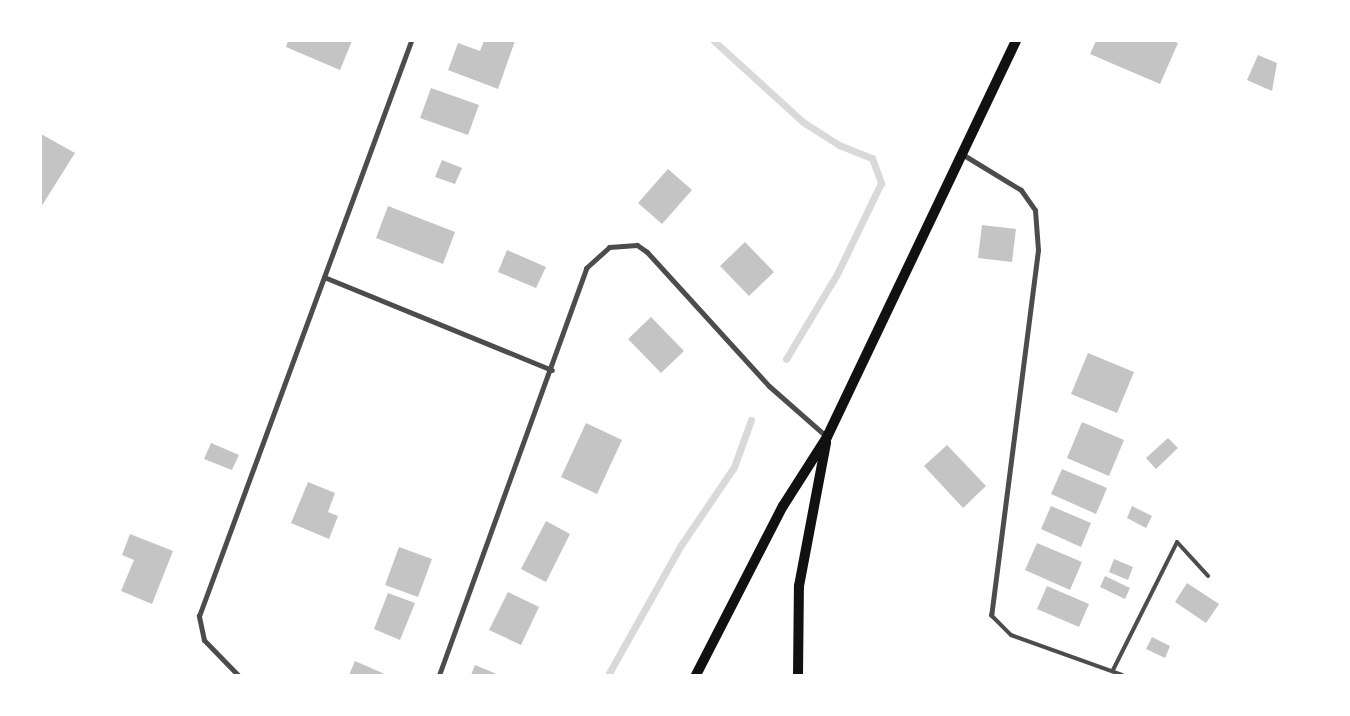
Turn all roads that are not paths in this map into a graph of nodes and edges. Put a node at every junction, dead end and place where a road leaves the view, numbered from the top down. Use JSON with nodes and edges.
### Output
{"nodes":[{"id":1,"x":411,"y":41,"type":"edge"},
{"id":2,"x":1016,"y":41,"type":"edge"},
{"id":3,"x":962,"y":154,"type":"junction"},
{"id":4,"x":324,"y":277,"type":"junction"},
{"id":5,"x":552,"y":370,"type":"junction"},
{"id":6,"x":827,"y":437,"type":"junction"},
{"id":7,"x":1208,"y":576,"type":"dead end"},
{"id":8,"x":991,"y":615,"type":"joint"},
{"id":9,"x":1113,"y":670,"type":"junction"},
{"id":10,"x":238,"y":675,"type":"edge"},
{"id":11,"x":439,"y":675,"type":"edge"},
{"id":12,"x":696,"y":675,"type":"edge"},
{"id":13,"x":798,"y":675,"type":"edge"},
{"id":14,"x":1122,"y":675,"type":"edge"}],
"edges":[{"from":1,"to":4,"type":"street"},
{"from":2,"to":3,"type":"main road"},
{"from":3,"to":6,"type":"main road"},
{"from":3,"to":8,"type":"street"},
{"from":4,"to":5,"type":"street"},
{"from":4,"to":10,"type":"street"},
{"from":5,"to":6,"type":"street"},
{"from":5,"to":11,"type":"street"},
{"from":6,"to":12,"type":"main road"},
{"from":6,"to":13,"type":"main road"},
{"from":7,"to":9,"type":"lane"},
{"from":8,"to":9,"type":"lane"},
{"from":9,"to":14,"type":"lane"}]}
